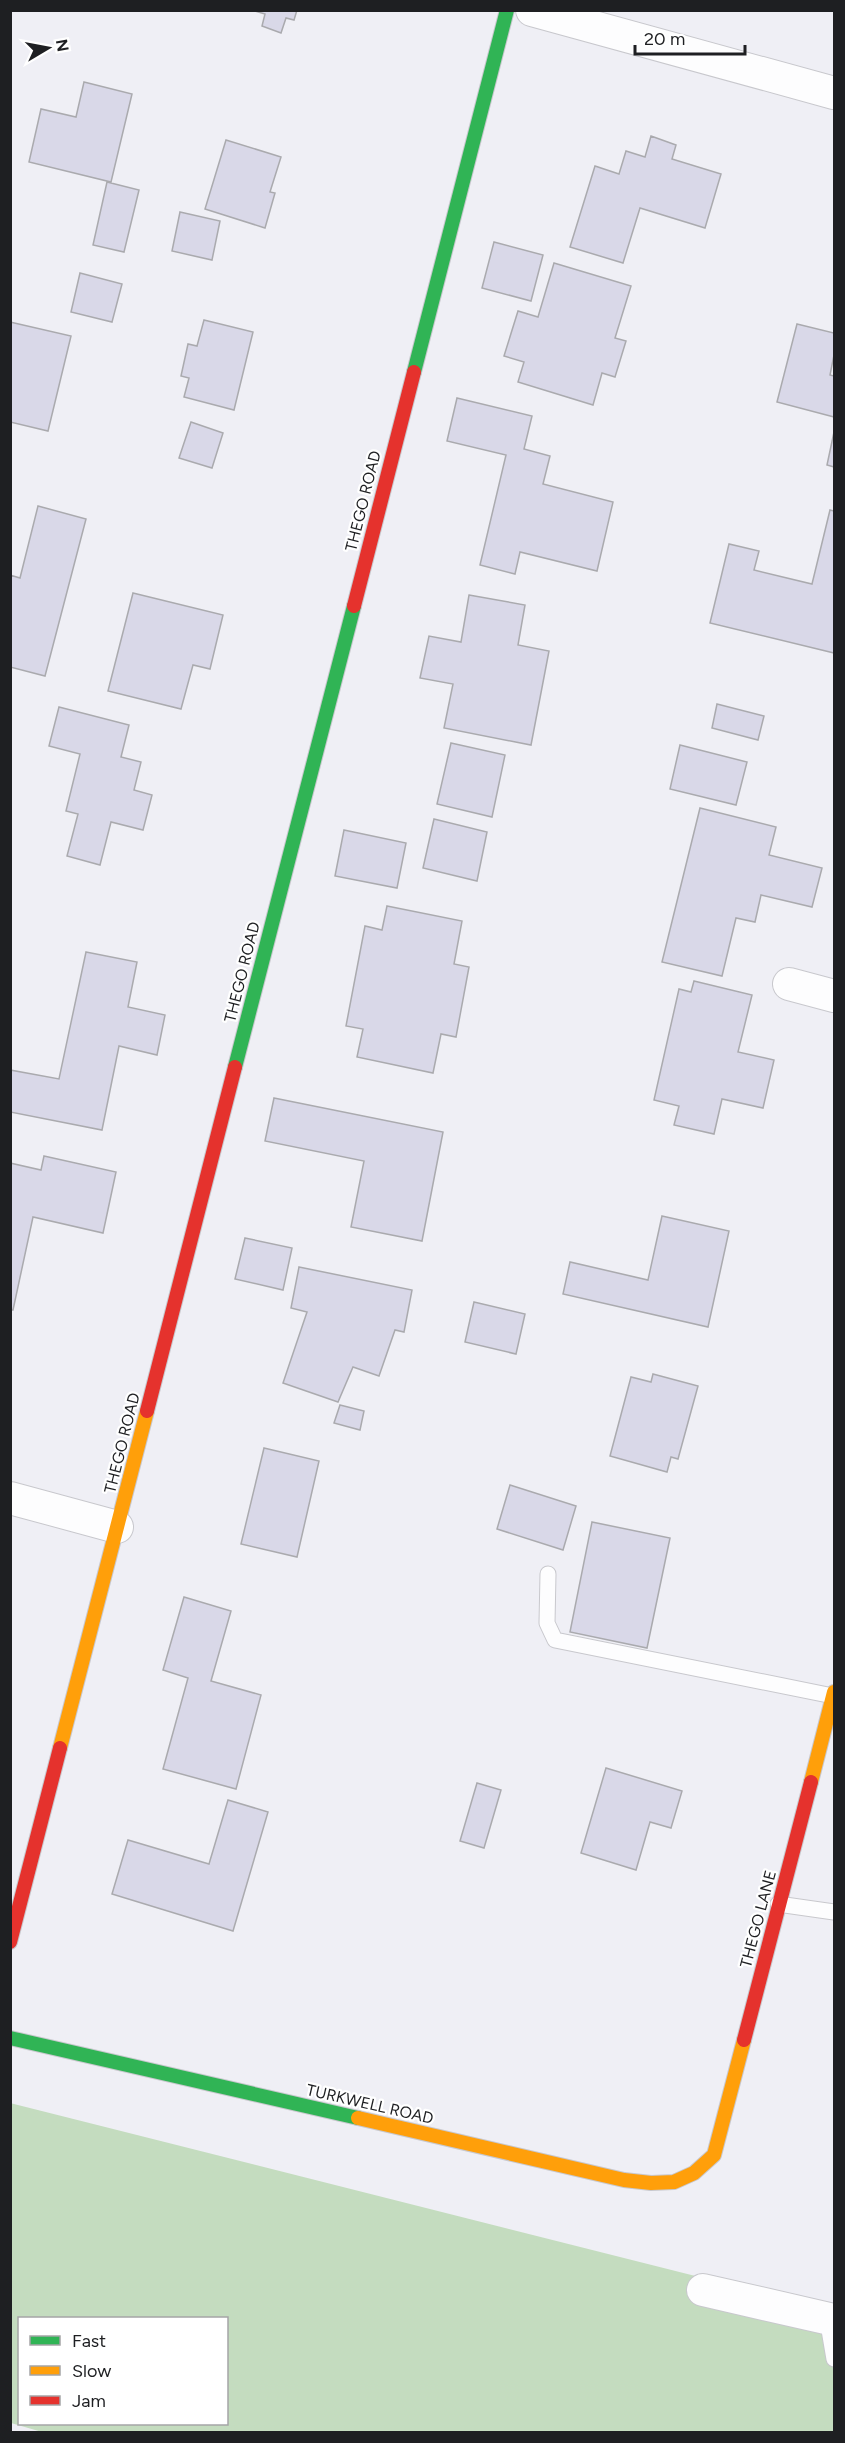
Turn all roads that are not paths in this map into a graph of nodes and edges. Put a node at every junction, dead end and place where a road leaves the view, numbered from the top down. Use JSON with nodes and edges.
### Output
{"nodes":[{"id":1,"x":507,"y":10,"type":"edge"},
{"id":2,"x":532,"y":10,"type":"edge"},
{"id":3,"x":834,"y":93,"type":"edge"},
{"id":4,"x":789,"y":984,"type":"dead end"},
{"id":5,"x":834,"y":996,"type":"edge"},
{"id":6,"x":10,"y":1498,"type":"edge"},
{"id":7,"x":117,"y":1527,"type":"junction"},
{"id":8,"x":548,"y":1574,"type":"dead end"},
{"id":9,"x":834,"y":1694,"type":"edge"},
{"id":10,"x":778,"y":1904,"type":"junction"},
{"id":11,"x":834,"y":1912,"type":"edge"},
{"id":12,"x":10,"y":1942,"type":"edge"},
{"id":13,"x":10,"y":2038,"type":"edge"},
{"id":14,"x":714,"y":2155,"type":"joint"},
{"id":15,"x":703,"y":2290,"type":"dead end"},
{"id":16,"x":831,"y":2319,"type":"edge"},
{"id":17,"x":834,"y":2359,"type":"edge"}],
"edges":[{"from":1,"to":7,"type":"street","name":"THEGO ROAD"},
{"from":2,"to":3,"type":"street"},
{"from":4,"to":5,"type":"street"},
{"from":6,"to":7,"type":"street"},
{"from":7,"to":12,"type":"street","name":"THEGO ROAD"},
{"from":8,"to":9,"type":"lane"},
{"from":9,"to":10,"type":"street","name":"THEGO LANE"},
{"from":10,"to":11,"type":"lane"},
{"from":10,"to":14,"type":"street","name":"THEGO LANE"},
{"from":13,"to":14,"type":"street","name":"TURKWELL ROAD"},
{"from":15,"to":16,"type":"street"},
{"from":16,"to":17,"type":"lane"}]}
